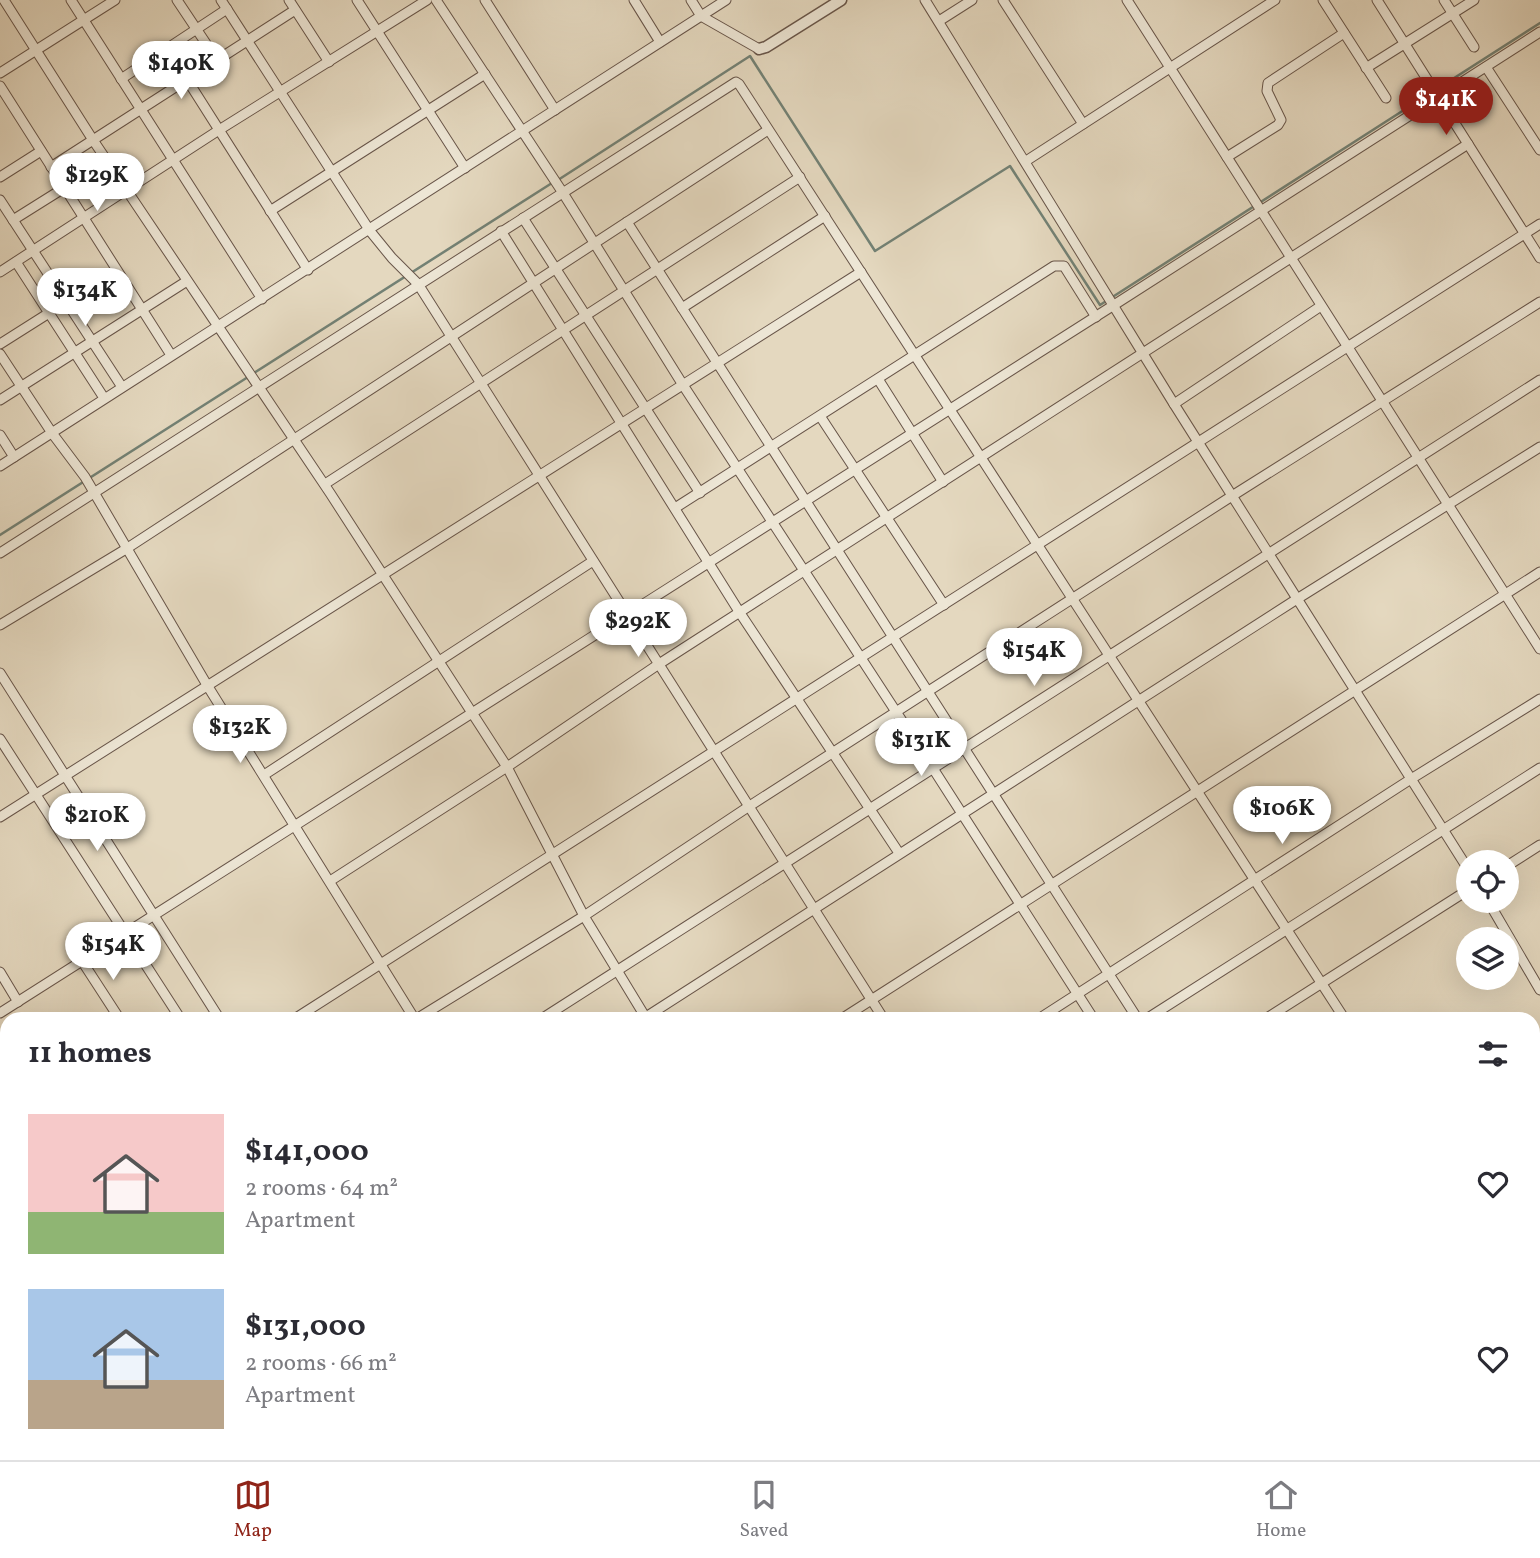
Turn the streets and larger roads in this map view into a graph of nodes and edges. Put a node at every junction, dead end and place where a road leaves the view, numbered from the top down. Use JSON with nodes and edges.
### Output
{"nodes":[{"id":1,"x":4,"y":0,"type":"edge"},
{"id":2,"x":71,"y":0,"type":"edge"},
{"id":3,"x":115,"y":0,"type":"edge"},
{"id":4,"x":177,"y":0,"type":"edge"},
{"id":5,"x":221,"y":0,"type":"edge"},
{"id":6,"x":289,"y":0,"type":"edge"},
{"id":7,"x":357,"y":0,"type":"edge"},
{"id":8,"x":427,"y":0,"type":"edge"},
{"id":9,"x":436,"y":0,"type":"edge"},
{"id":10,"x":485,"y":0,"type":"edge"},
{"id":11,"x":634,"y":0,"type":"edge"},
{"id":12,"x":691,"y":0,"type":"edge"},
{"id":13,"x":726,"y":0,"type":"edge"},
{"id":14,"x":841,"y":0,"type":"edge"},
{"id":15,"x":925,"y":0,"type":"edge"},
{"id":16,"x":972,"y":0,"type":"edge"},
{"id":17,"x":1003,"y":0,"type":"edge"},
{"id":18,"x":1127,"y":0,"type":"edge"},
{"id":19,"x":1275,"y":0,"type":"edge"},
{"id":20,"x":1323,"y":0,"type":"edge"},
{"id":21,"x":1377,"y":0,"type":"edge"},
{"id":22,"x":1444,"y":0,"type":"edge"},
{"id":23,"x":1474,"y":0,"type":"edge"},
{"id":24,"x":227,"y":9,"type":"junction"},
{"id":25,"x":295,"y":10,"type":"junction"},
{"id":26,"x":1453,"y":14,"type":"junction"},
{"id":27,"x":701,"y":16,"type":"junction"},
{"id":28,"x":83,"y":20,"type":"junction"},
{"id":29,"x":939,"y":21,"type":"junction"},
{"id":30,"x":196,"y":29,"type":"junction"},
{"id":31,"x":378,"y":31,"type":"junction"},
{"id":32,"x":1540,"y":32,"type":"edge"},
{"id":33,"x":1344,"y":33,"type":"junction"},
{"id":34,"x":247,"y":40,"type":"junction"},
{"id":35,"x":660,"y":42,"type":"junction"},
{"id":36,"x":1406,"y":44,"type":"junction"},
{"id":37,"x":1474,"y":47,"type":"dead end"},
{"id":38,"x":167,"y":48,"type":"junction"},
{"id":39,"x":760,"y":49,"type":"joint"},
{"id":40,"x":36,"y":51,"type":"junction"},
{"id":41,"x":217,"y":60,"type":"junction"},
{"id":42,"x":329,"y":62,"type":"junction"},
{"id":43,"x":1486,"y":67,"type":"junction"},
{"id":44,"x":1170,"y":68,"type":"junction"},
{"id":45,"x":1366,"y":68,"type":"junction"},
{"id":46,"x":0,"y":73,"type":"edge"},
{"id":47,"x":485,"y":75,"type":"junction"},
{"id":48,"x":121,"y":79,"type":"junction"},
{"id":49,"x":187,"y":79,"type":"junction"},
{"id":50,"x":0,"y":86,"type":"edge"},
{"id":51,"x":280,"y":92,"type":"junction"},
{"id":52,"x":1386,"y":98,"type":"dead end"},
{"id":53,"x":1439,"y":98,"type":"junction"},
{"id":54,"x":429,"y":109,"type":"junction"},
{"id":55,"x":140,"y":110,"type":"junction"},
{"id":56,"x":555,"y":110,"type":"junction"},
{"id":57,"x":1083,"y":124,"type":"junction"},
{"id":58,"x":219,"y":130,"type":"junction"},
{"id":59,"x":768,"y":130,"type":"junction"},
{"id":60,"x":522,"y":131,"type":"junction"},
{"id":61,"x":93,"y":140,"type":"junction"},
{"id":62,"x":1468,"y":144,"type":"junction"},
{"id":63,"x":1540,"y":149,"type":"edge"},
{"id":64,"x":41,"y":151,"type":"junction"},
{"id":65,"x":1227,"y":157,"type":"junction"},
{"id":66,"x":173,"y":161,"type":"junction"},
{"id":67,"x":1026,"y":161,"type":"junction"},
{"id":68,"x":51,"y":167,"type":"junction"},
{"id":69,"x":465,"y":168,"type":"junction"},
{"id":70,"x":331,"y":172,"type":"junction"},
{"id":71,"x":0,"y":177,"type":"edge"},
{"id":72,"x":800,"y":177,"type":"junction"},
{"id":73,"x":64,"y":188,"type":"junction"},
{"id":74,"x":127,"y":192,"type":"junction"},
{"id":75,"x":563,"y":193,"type":"junction"},
{"id":76,"x":0,"y":200,"type":"edge"},
{"id":77,"x":270,"y":211,"type":"junction"},
{"id":78,"x":1262,"y":211,"type":"junction"},
{"id":79,"x":825,"y":216,"type":"junction"},
{"id":80,"x":523,"y":218,"type":"junction"},
{"id":81,"x":83,"y":219,"type":"junction"},
{"id":82,"x":13,"y":220,"type":"junction"},
{"id":83,"x":627,"y":222,"type":"junction"},
{"id":84,"x":1540,"y":224,"type":"edge"},
{"id":85,"x":369,"y":231,"type":"junction"},
{"id":86,"x":501,"y":231,"type":"junction"},
{"id":87,"x":1525,"y":234,"type":"junction"},
{"id":88,"x":594,"y":244,"type":"junction"},
{"id":89,"x":33,"y":251,"type":"junction"},
{"id":90,"x":1291,"y":257,"type":"junction"},
{"id":91,"x":1540,"y":258,"type":"edge"},
{"id":92,"x":16,"y":262,"type":"junction"},
{"id":93,"x":556,"y":269,"type":"junction"},
{"id":94,"x":308,"y":270,"type":"junction"},
{"id":95,"x":657,"y":270,"type":"junction"},
{"id":96,"x":0,"y":272,"type":"edge"},
{"id":97,"x":861,"y":272,"type":"junction"},
{"id":98,"x":187,"y":281,"type":"junction"},
{"id":99,"x":535,"y":283,"type":"junction"},
{"id":100,"x":418,"y":285,"type":"junction"},
{"id":101,"x":625,"y":290,"type":"junction"},
{"id":102,"x":262,"y":299,"type":"junction"},
{"id":103,"x":1540,"y":302,"type":"edge"},
{"id":104,"x":1114,"y":305,"type":"junction"},
{"id":105,"x":1321,"y":306,"type":"junction"},
{"id":106,"x":682,"y":308,"type":"junction"},
{"id":107,"x":142,"y":309,"type":"junction"},
{"id":108,"x":49,"y":313,"type":"junction"},
{"id":109,"x":586,"y":316,"type":"junction"},
{"id":110,"x":1096,"y":317,"type":"junction"},
{"id":111,"x":218,"y":327,"type":"junction"},
{"id":112,"x":565,"y":329,"type":"junction"},
{"id":113,"x":452,"y":338,"type":"junction"},
{"id":114,"x":92,"y":341,"type":"junction"},
{"id":115,"x":0,"y":344,"type":"edge"},
{"id":116,"x":1347,"y":348,"type":"junction"},
{"id":117,"x":75,"y":352,"type":"junction"},
{"id":118,"x":1143,"y":353,"type":"junction"},
{"id":119,"x":0,"y":354,"type":"edge"},
{"id":120,"x":172,"y":355,"type":"junction"},
{"id":121,"x":915,"y":356,"type":"junction"},
{"id":122,"x":717,"y":363,"type":"junction"},
{"id":123,"x":878,"y":379,"type":"junction"},
{"id":124,"x":1540,"y":380,"type":"edge"},
{"id":125,"x":481,"y":384,"type":"junction"},
{"id":126,"x":683,"y":384,"type":"junction"},
{"id":127,"x":20,"y":387,"type":"junction"},
{"id":128,"x":122,"y":387,"type":"junction"},
{"id":129,"x":259,"y":387,"type":"junction"},
{"id":130,"x":104,"y":398,"type":"junction"},
{"id":131,"x":0,"y":400,"type":"edge"},
{"id":132,"x":1382,"y":402,"type":"junction"},
{"id":133,"x":1174,"y":404,"type":"junction"},
{"id":134,"x":645,"y":408,"type":"junction"},
{"id":135,"x":950,"y":409,"type":"junction"},
{"id":136,"x":820,"y":416,"type":"junction"},
{"id":137,"x":622,"y":423,"type":"junction"},
{"id":138,"x":52,"y":433,"type":"junction"},
{"id":139,"x":913,"y":433,"type":"junction"},
{"id":140,"x":0,"y":435,"type":"edge"},
{"id":141,"x":294,"y":440,"type":"junction"},
{"id":142,"x":1197,"y":441,"type":"junction"},
{"id":143,"x":771,"y":447,"type":"junction"},
{"id":144,"x":1540,"y":447,"type":"edge"},
{"id":145,"x":14,"y":457,"type":"junction"},
{"id":146,"x":981,"y":457,"type":"junction"},
{"id":147,"x":1419,"y":459,"type":"junction"},
{"id":148,"x":0,"y":466,"type":"edge"},
{"id":149,"x":737,"y":469,"type":"junction"},
{"id":150,"x":854,"y":470,"type":"junction"},
{"id":151,"x":539,"y":475,"type":"junction"},
{"id":152,"x":943,"y":482,"type":"junction"},
{"id":153,"x":325,"y":484,"type":"junction"},
{"id":154,"x":700,"y":493,"type":"junction"},
{"id":155,"x":93,"y":494,"type":"junction"},
{"id":156,"x":1232,"y":496,"type":"junction"},
{"id":157,"x":804,"y":502,"type":"junction"},
{"id":158,"x":1449,"y":505,"type":"junction"},
{"id":159,"x":676,"y":508,"type":"junction"},
{"id":160,"x":886,"y":519,"type":"junction"},
{"id":161,"x":773,"y":522,"type":"junction"},
{"id":162,"x":1037,"y":544,"type":"junction"},
{"id":163,"x":126,"y":549,"type":"junction"},
{"id":164,"x":836,"y":551,"type":"junction"},
{"id":165,"x":0,"y":553,"type":"edge"},
{"id":166,"x":1268,"y":553,"type":"junction"},
{"id":167,"x":593,"y":561,"type":"junction"},
{"id":168,"x":709,"y":563,"type":"junction"},
{"id":169,"x":804,"y":571,"type":"junction"},
{"id":170,"x":1540,"y":572,"type":"edge"},
{"id":171,"x":383,"y":574,"type":"junction"},
{"id":172,"x":1505,"y":594,"type":"junction"},
{"id":173,"x":1073,"y":599,"type":"junction"},
{"id":174,"x":1297,"y":599,"type":"junction"},
{"id":175,"x":944,"y":605,"type":"junction"},
{"id":176,"x":740,"y":612,"type":"junction"},
{"id":177,"x":627,"y":614,"type":"junction"},
{"id":178,"x":0,"y":625,"type":"edge"},
{"id":179,"x":892,"y":639,"type":"junction"},
{"id":180,"x":1540,"y":649,"type":"edge"},
{"id":181,"x":1111,"y":657,"type":"junction"},
{"id":182,"x":861,"y":659,"type":"junction"},
{"id":183,"x":439,"y":662,"type":"junction"},
{"id":184,"x":659,"y":664,"type":"junction"},
{"id":185,"x":0,"y":673,"type":"edge"},
{"id":186,"x":207,"y":685,"type":"junction"},
{"id":187,"x":1355,"y":690,"type":"junction"},
{"id":188,"x":926,"y":693,"type":"junction"},
{"id":189,"x":797,"y":699,"type":"junction"},
{"id":190,"x":1540,"y":699,"type":"edge"},
{"id":191,"x":1139,"y":702,"type":"junction"},
{"id":192,"x":473,"y":713,"type":"junction"},
{"id":193,"x":895,"y":713,"type":"junction"},
{"id":194,"x":0,"y":739,"type":"edge"},
{"id":195,"x":963,"y":750,"type":"junction"},
{"id":196,"x":715,"y":752,"type":"junction"},
{"id":197,"x":834,"y":753,"type":"junction"},
{"id":198,"x":507,"y":767,"type":"junction"},
{"id":199,"x":1540,"y":768,"type":"edge"},
{"id":200,"x":934,"y":770,"type":"junction"},
{"id":201,"x":65,"y":775,"type":"junction"},
{"id":202,"x":264,"y":775,"type":"junction"},
{"id":203,"x":1411,"y":779,"type":"junction"},
{"id":204,"x":1198,"y":791,"type":"junction"},
{"id":205,"x":35,"y":794,"type":"junction"},
{"id":206,"x":992,"y":794,"type":"junction"},
{"id":207,"x":748,"y":807,"type":"junction"},
{"id":208,"x":871,"y":810,"type":"junction"},
{"id":209,"x":962,"y":813,"type":"junction"},
{"id":210,"x":0,"y":817,"type":"edge"},
{"id":211,"x":296,"y":825,"type":"junction"},
{"id":212,"x":1443,"y":828,"type":"junction"},
{"id":213,"x":1540,"y":845,"type":"edge"},
{"id":214,"x":1456,"y":850,"type":"edge"},
{"id":215,"x":899,"y":853,"type":"junction"},
{"id":216,"x":552,"y":856,"type":"junction"},
{"id":217,"x":1519,"y":858,"type":"edge"},
{"id":218,"x":785,"y":865,"type":"junction"},
{"id":219,"x":330,"y":881,"type":"junction"},
{"id":220,"x":1256,"y":881,"type":"junction"},
{"id":221,"x":1050,"y":885,"type":"junction"},
{"id":222,"x":1456,"y":898,"type":"edge"},
{"id":223,"x":1021,"y":904,"type":"junction"},
{"id":224,"x":813,"y":909,"type":"junction"},
{"id":225,"x":1495,"y":913,"type":"edge"},
{"id":226,"x":154,"y":915,"type":"junction"},
{"id":227,"x":584,"y":916,"type":"junction"},
{"id":228,"x":1288,"y":930,"type":"junction"},
{"id":229,"x":124,"y":934,"type":"junction"},
{"id":230,"x":82,"y":961,"type":"junction"},
{"id":231,"x":381,"y":964,"type":"junction"},
{"id":232,"x":0,"y":972,"type":"edge"},
{"id":233,"x":618,"y":972,"type":"junction"},
{"id":234,"x":1108,"y":974,"type":"junction"},
{"id":235,"x":1322,"y":984,"type":"junction"},
{"id":236,"x":1540,"y":990,"type":"edge"},
{"id":237,"x":1077,"y":995,"type":"junction"},
{"id":238,"x":871,"y":1001,"type":"junction"},
{"id":239,"x":18,"y":1002,"type":"junction"},
{"id":240,"x":2,"y":1012,"type":"edge"},
{"id":241,"x":115,"y":1012,"type":"edge"},
{"id":242,"x":176,"y":1012,"type":"edge"},
{"id":243,"x":215,"y":1012,"type":"edge"},
{"id":244,"x":305,"y":1012,"type":"edge"},
{"id":245,"x":412,"y":1012,"type":"edge"},
{"id":246,"x":426,"y":1012,"type":"edge"},
{"id":247,"x":553,"y":1012,"type":"edge"},
{"id":248,"x":642,"y":1012,"type":"edge"},
{"id":249,"x":655,"y":1012,"type":"edge"},
{"id":250,"x":853,"y":1012,"type":"edge"},
{"id":251,"x":879,"y":1012,"type":"edge"},
{"id":252,"x":1050,"y":1012,"type":"edge"},
{"id":253,"x":1089,"y":1012,"type":"edge"},
{"id":254,"x":1133,"y":1012,"type":"edge"},
{"id":255,"x":1158,"y":1012,"type":"edge"},
{"id":256,"x":1277,"y":1012,"type":"edge"},
{"id":257,"x":1340,"y":1012,"type":"edge"}],
"edges":[{"from":1,"to":40,"type":"street"},
{"from":2,"to":28,"type":"street"},
{"from":3,"to":28,"type":"street"},
{"from":4,"to":30,"type":"street"},
{"from":5,"to":24,"type":"street"},
{"from":6,"to":25,"type":"street"},
{"from":7,"to":31,"type":"street"},
{"from":8,"to":31,"type":"street"},
{"from":9,"to":47,"type":"street"},
{"from":10,"to":56,"type":"street"},
{"from":11,"to":35,"type":"street"},
{"from":12,"to":27,"type":"street"},
{"from":13,"to":27,"type":"street"},
{"from":14,"to":39,"type":"street"},
{"from":15,"to":29,"type":"street"},
{"from":16,"to":29,"type":"street"},
{"from":17,"to":57,"type":"street"},
{"from":18,"to":44,"type":"street"},
{"from":19,"to":44,"type":"street"},
{"from":20,"to":33,"type":"street"},
{"from":21,"to":36,"type":"street"},
{"from":22,"to":26,"type":"street"},
{"from":23,"to":26,"type":"street"},
{"from":24,"to":30,"type":"street"},
{"from":24,"to":34,"type":"street"},
{"from":25,"to":34,"type":"street"},
{"from":25,"to":42,"type":"street"},
{"from":26,"to":36,"type":"street"},
{"from":26,"to":37,"type":"street"},
{"from":27,"to":35,"type":"street"},
{"from":27,"to":39,"type":"street"},
{"from":28,"to":40,"type":"street"},
{"from":28,"to":48,"type":"street"},
{"from":29,"to":67,"type":"street"},
{"from":30,"to":38,"type":"street"},
{"from":30,"to":41,"type":"street"},
{"from":31,"to":42,"type":"street"},
{"from":31,"to":54,"type":"street"},
{"from":32,"to":43,"type":"street"},
{"from":33,"to":45,"type":"street"},
{"from":33,"to":65,"type":"street"},
{"from":34,"to":41,"type":"street"},
{"from":34,"to":51,"type":"street"},
{"from":35,"to":56,"type":"street"},
{"from":36,"to":45,"type":"street"},
{"from":36,"to":53,"type":"street"},
{"from":38,"to":48,"type":"street"},
{"from":38,"to":49,"type":"street"},
{"from":40,"to":46,"type":"street"},
{"from":40,"to":61,"type":"street"},
{"from":41,"to":49,"type":"street"},
{"from":42,"to":51,"type":"street"},
{"from":43,"to":53,"type":"street"},
{"from":43,"to":63,"type":"street"},
{"from":44,"to":57,"type":"street"},
{"from":44,"to":65,"type":"street"},
{"from":45,"to":52,"type":"street"},
{"from":47,"to":54,"type":"street"},
{"from":47,"to":60,"type":"street"},
{"from":48,"to":55,"type":"street"},
{"from":49,"to":55,"type":"street"},
{"from":49,"to":58,"type":"street"},
{"from":50,"to":64,"type":"street"},
{"from":51,"to":58,"type":"street"},
{"from":51,"to":70,"type":"street"},
{"from":53,"to":62,"type":"street"},
{"from":53,"to":78,"type":"street"},
{"from":54,"to":69,"type":"street"},
{"from":54,"to":70,"type":"street"},
{"from":55,"to":61,"type":"street"},
{"from":55,"to":66,"type":"street"},
{"from":56,"to":60,"type":"street"},
{"from":57,"to":67,"type":"street"},
{"from":58,"to":66,"type":"street"},
{"from":58,"to":77,"type":"street"},
{"from":59,"to":72,"type":"street"},
{"from":59,"to":75,"type":"street"},
{"from":59,"to":83,"type":"street"},
{"from":60,"to":69,"type":"street"},
{"from":60,"to":75,"type":"street"},
{"from":61,"to":68,"type":"street"},
{"from":61,"to":74,"type":"street"},
{"from":62,"to":87,"type":"street"},
{"from":62,"to":90,"type":"street"},
{"from":64,"to":68,"type":"street"},
{"from":64,"to":71,"type":"street"},
{"from":65,"to":78,"type":"street"},
{"from":66,"to":74,"type":"street"},
{"from":66,"to":102,"type":"street"},
{"from":67,"to":104,"type":"street"},
{"from":68,"to":73,"type":"street"},
{"from":69,"to":85,"type":"street"},
{"from":70,"to":77,"type":"street"},
{"from":70,"to":85,"type":"street"},
{"from":72,"to":79,"type":"street"},
{"from":72,"to":95,"type":"street"},
{"from":73,"to":81,"type":"street"},
{"from":73,"to":82,"type":"street"},
{"from":74,"to":81,"type":"street"},
{"from":74,"to":98,"type":"street"},
{"from":75,"to":80,"type":"street"},
{"from":75,"to":88,"type":"street"},
{"from":76,"to":82,"type":"street"},
{"from":77,"to":94,"type":"street"},
{"from":78,"to":90,"type":"street"},
{"from":78,"to":104,"type":"street"},
{"from":79,"to":97,"type":"street"},
{"from":79,"to":106,"type":"street"},
{"from":80,"to":86,"type":"street"},
{"from":80,"to":93,"type":"street"},
{"from":81,"to":89,"type":"street"},
{"from":81,"to":107,"type":"street"},
{"from":82,"to":89,"type":"street"},
{"from":83,"to":88,"type":"street"},
{"from":83,"to":95,"type":"street"},
{"from":84,"to":87,"type":"street"},
{"from":85,"to":94,"type":"street"},
{"from":85,"to":100,"type":"street"},
{"from":86,"to":99,"type":"street"},
{"from":86,"to":100,"type":"street"},
{"from":87,"to":91,"type":"street"},
{"from":87,"to":116,"type":"street"},
{"from":88,"to":93,"type":"street"},
{"from":88,"to":101,"type":"street"},
{"from":89,"to":92,"type":"street"},
{"from":89,"to":114,"type":"street"},
{"from":90,"to":105,"type":"street"},
{"from":90,"to":118,"type":"street"},
{"from":92,"to":96,"type":"street"},
{"from":92,"to":108,"type":"street"},
{"from":93,"to":99,"type":"street"},
{"from":93,"to":109,"type":"street"},
{"from":94,"to":102,"type":"street"},
{"from":95,"to":101,"type":"street"},
{"from":95,"to":106,"type":"street"},
{"from":97,"to":121,"type":"street"},
{"from":97,"to":122,"type":"street"},
{"from":98,"to":107,"type":"street"},
{"from":98,"to":111,"type":"street"},
{"from":99,"to":112,"type":"street"},
{"from":99,"to":113,"type":"street"},
{"from":100,"to":113,"type":"street"},
{"from":100,"to":129,"type":"street"},
{"from":101,"to":109,"type":"street"},
{"from":101,"to":126,"type":"street"},
{"from":102,"to":111,"type":"street"},
{"from":103,"to":132,"type":"street"},
{"from":104,"to":110,"type":"street"},
{"from":104,"to":118,"type":"street"},
{"from":105,"to":116,"type":"street"},
{"from":105,"to":133,"type":"street"},
{"from":106,"to":122,"type":"street"},
{"from":107,"to":114,"type":"street"},
{"from":107,"to":120,"type":"street"},
{"from":108,"to":115,"type":"street"},
{"from":108,"to":117,"type":"street"},
{"from":109,"to":112,"type":"street"},
{"from":109,"to":134,"type":"street"},
{"from":110,"to":121,"type":"street"},
{"from":110,"to":135,"type":"street"},
{"from":111,"to":120,"type":"street"},
{"from":111,"to":129,"type":"street"},
{"from":112,"to":125,"type":"street"},
{"from":112,"to":137,"type":"street"},
{"from":113,"to":125,"type":"street"},
{"from":113,"to":141,"type":"street"},
{"from":114,"to":117,"type":"street"},
{"from":114,"to":128,"type":"street"},
{"from":116,"to":132,"type":"street"},
{"from":116,"to":142,"type":"street"},
{"from":117,"to":127,"type":"street"},
{"from":117,"to":130,"type":"street"},
{"from":118,"to":133,"type":"street"},
{"from":118,"to":146,"type":"street"},
{"from":119,"to":127,"type":"street"},
{"from":120,"to":128,"type":"street"},
{"from":121,"to":123,"type":"street"},
{"from":121,"to":135,"type":"street"},
{"from":122,"to":126,"type":"street"},
{"from":122,"to":143,"type":"street"},
{"from":123,"to":136,"type":"street"},
{"from":123,"to":139,"type":"street"},
{"from":124,"to":147,"type":"street"},
{"from":125,"to":151,"type":"street"},
{"from":125,"to":153,"type":"street"},
{"from":126,"to":134,"type":"street"},
{"from":126,"to":149,"type":"street"},
{"from":127,"to":131,"type":"street"},
{"from":127,"to":138,"type":"street"},
{"from":128,"to":130,"type":"street"},
{"from":129,"to":141,"type":"street"},
{"from":129,"to":155,"type":"street"},
{"from":130,"to":138,"type":"street"},
{"from":132,"to":147,"type":"street"},
{"from":132,"to":156,"type":"street"},
{"from":133,"to":142,"type":"street"},
{"from":134,"to":137,"type":"street"},
{"from":134,"to":154,"type":"street"},
{"from":135,"to":139,"type":"street"},
{"from":135,"to":146,"type":"street"},
{"from":136,"to":143,"type":"street"},
{"from":136,"to":150,"type":"street"},
{"from":137,"to":151,"type":"street"},
{"from":137,"to":159,"type":"street"},
{"from":138,"to":145,"type":"street"},
{"from":138,"to":155,"type":"street"},
{"from":139,"to":150,"type":"street"},
{"from":139,"to":152,"type":"street"},
{"from":140,"to":145,"type":"street"},
{"from":141,"to":153,"type":"street"},
{"from":141,"to":163,"type":"street"},
{"from":142,"to":156,"type":"street"},
{"from":142,"to":162,"type":"street"},
{"from":143,"to":149,"type":"street"},
{"from":143,"to":157,"type":"street"},
{"from":144,"to":158,"type":"street"},
{"from":145,"to":148,"type":"street"},
{"from":146,"to":152,"type":"street"},
{"from":146,"to":162,"type":"street"},
{"from":147,"to":158,"type":"street"},
{"from":147,"to":166,"type":"street"},
{"from":149,"to":154,"type":"street"},
{"from":149,"to":161,"type":"street"},
{"from":150,"to":157,"type":"street"},
{"from":150,"to":160,"type":"street"},
{"from":151,"to":167,"type":"street"},
{"from":151,"to":171,"type":"street"},
{"from":152,"to":160,"type":"street"},
{"from":153,"to":171,"type":"street"},
{"from":154,"to":159,"type":"street"},
{"from":155,"to":163,"type":"street"},
{"from":155,"to":165,"type":"street"},
{"from":156,"to":166,"type":"street"},
{"from":156,"to":173,"type":"street"},
{"from":157,"to":161,"type":"street"},
{"from":157,"to":164,"type":"street"},
{"from":158,"to":172,"type":"street"},
{"from":158,"to":174,"type":"street"},
{"from":159,"to":168,"type":"street"},
{"from":160,"to":164,"type":"street"},
{"from":160,"to":175,"type":"street"},
{"from":161,"to":168,"type":"street"},
{"from":161,"to":169,"type":"street"},
{"from":162,"to":173,"type":"street"},
{"from":162,"to":175,"type":"street"},
{"from":163,"to":178,"type":"street"},
{"from":163,"to":186,"type":"street"},
{"from":164,"to":169,"type":"street"},
{"from":164,"to":179,"type":"street"},
{"from":166,"to":174,"type":"street"},
{"from":166,"to":181,"type":"street"},
{"from":167,"to":177,"type":"street"},
{"from":167,"to":183,"type":"street"},
{"from":168,"to":176,"type":"street"},
{"from":168,"to":177,"type":"street"},
{"from":169,"to":176,"type":"street"},
{"from":169,"to":182,"type":"street"},
{"from":170,"to":172,"type":"street"},
{"from":171,"to":183,"type":"street"},
{"from":171,"to":186,"type":"street"},
{"from":172,"to":180,"type":"street"},
{"from":172,"to":187,"type":"street"},
{"from":173,"to":181,"type":"street"},
{"from":173,"to":188,"type":"street"},
{"from":174,"to":187,"type":"street"},
{"from":174,"to":191,"type":"street"},
{"from":175,"to":179,"type":"street"},
{"from":176,"to":184,"type":"street"},
{"from":176,"to":189,"type":"street"},
{"from":177,"to":184,"type":"street"},
{"from":177,"to":192,"type":"street"},
{"from":179,"to":182,"type":"street"},
{"from":179,"to":188,"type":"street"},
{"from":181,"to":191,"type":"street"},
{"from":181,"to":195,"type":"street"},
{"from":182,"to":189,"type":"street"},
{"from":182,"to":193,"type":"street"},
{"from":183,"to":192,"type":"street"},
{"from":183,"to":202,"type":"street"},
{"from":184,"to":196,"type":"street"},
{"from":184,"to":198,"type":"street"},
{"from":185,"to":201,"type":"street"},
{"from":186,"to":201,"type":"street"},
{"from":186,"to":202,"type":"street"},
{"from":187,"to":203,"type":"street"},
{"from":187,"to":204,"type":"street"},
{"from":188,"to":193,"type":"street"},
{"from":188,"to":195,"type":"street"},
{"from":189,"to":196,"type":"street"},
{"from":189,"to":197,"type":"street"},
{"from":190,"to":203,"type":"street"},
{"from":191,"to":204,"type":"street"},
{"from":191,"to":206,"type":"street"},
{"from":192,"to":198,"type":"street"},
{"from":192,"to":211,"type":"street"},
{"from":193,"to":197,"type":"street"},
{"from":193,"to":200,"type":"street"},
{"from":194,"to":205,"type":"street"},
{"from":195,"to":200,"type":"street"},
{"from":195,"to":206,"type":"street"},
{"from":196,"to":207,"type":"street"},
{"from":196,"to":216,"type":"street"},
{"from":197,"to":207,"type":"street"},
{"from":197,"to":208,"type":"street"},
{"from":198,"to":216,"type":"street"},
{"from":198,"to":219,"type":"street"},
{"from":199,"to":212,"type":"street"},
{"from":200,"to":208,"type":"street"},
{"from":200,"to":209,"type":"street"},
{"from":201,"to":205,"type":"street"},
{"from":201,"to":226,"type":"street"},
{"from":202,"to":211,"type":"street"},
{"from":203,"to":212,"type":"street"},
{"from":203,"to":220,"type":"street"},
{"from":204,"to":220,"type":"street"},
{"from":204,"to":221,"type":"street"},
{"from":205,"to":210,"type":"street"},
{"from":205,"to":229,"type":"street"},
{"from":206,"to":209,"type":"street"},
{"from":206,"to":221,"type":"street"},
{"from":207,"to":218,"type":"street"},
{"from":207,"to":227,"type":"street"},
{"from":208,"to":215,"type":"street"},
{"from":208,"to":218,"type":"street"},
{"from":209,"to":215,"type":"street"},
{"from":209,"to":223,"type":"street"},
{"from":211,"to":219,"type":"street"},
{"from":211,"to":226,"type":"street"},
{"from":212,"to":214,"type":"street"},
{"from":212,"to":228,"type":"street"},
{"from":213,"to":217,"type":"street"},
{"from":215,"to":224,"type":"street"},
{"from":216,"to":227,"type":"street"},
{"from":216,"to":231,"type":"street"},
{"from":218,"to":224,"type":"street"},
{"from":218,"to":233,"type":"street"},
{"from":219,"to":231,"type":"street"},
{"from":220,"to":228,"type":"street"},
{"from":220,"to":234,"type":"street"},
{"from":221,"to":223,"type":"street"},
{"from":221,"to":234,"type":"street"},
{"from":222,"to":235,"type":"street"},
{"from":223,"to":237,"type":"street"},
{"from":223,"to":238,"type":"street"},
{"from":224,"to":238,"type":"street"},
{"from":224,"to":249,"type":"street"},
{"from":225,"to":236,"type":"street"},
{"from":226,"to":229,"type":"street"},
{"from":226,"to":243,"type":"street"},
{"from":227,"to":233,"type":"street"},
{"from":227,"to":246,"type":"street"},
{"from":228,"to":235,"type":"street"},
{"from":228,"to":255,"type":"street"},
{"from":229,"to":230,"type":"street"},
{"from":229,"to":242,"type":"street"},
{"from":230,"to":239,"type":"street"},
{"from":230,"to":241,"type":"street"},
{"from":231,"to":244,"type":"street"},
{"from":231,"to":245,"type":"street"},
{"from":232,"to":239,"type":"street"},
{"from":233,"to":247,"type":"street"},
{"from":233,"to":248,"type":"street"},
{"from":234,"to":237,"type":"street"},
{"from":234,"to":254,"type":"street"},
{"from":235,"to":256,"type":"street"},
{"from":235,"to":257,"type":"street"},
{"from":237,"to":252,"type":"street"},
{"from":237,"to":253,"type":"street"},
{"from":238,"to":250,"type":"street"},
{"from":238,"to":251,"type":"street"},
{"from":239,"to":240,"type":"street"}]}
